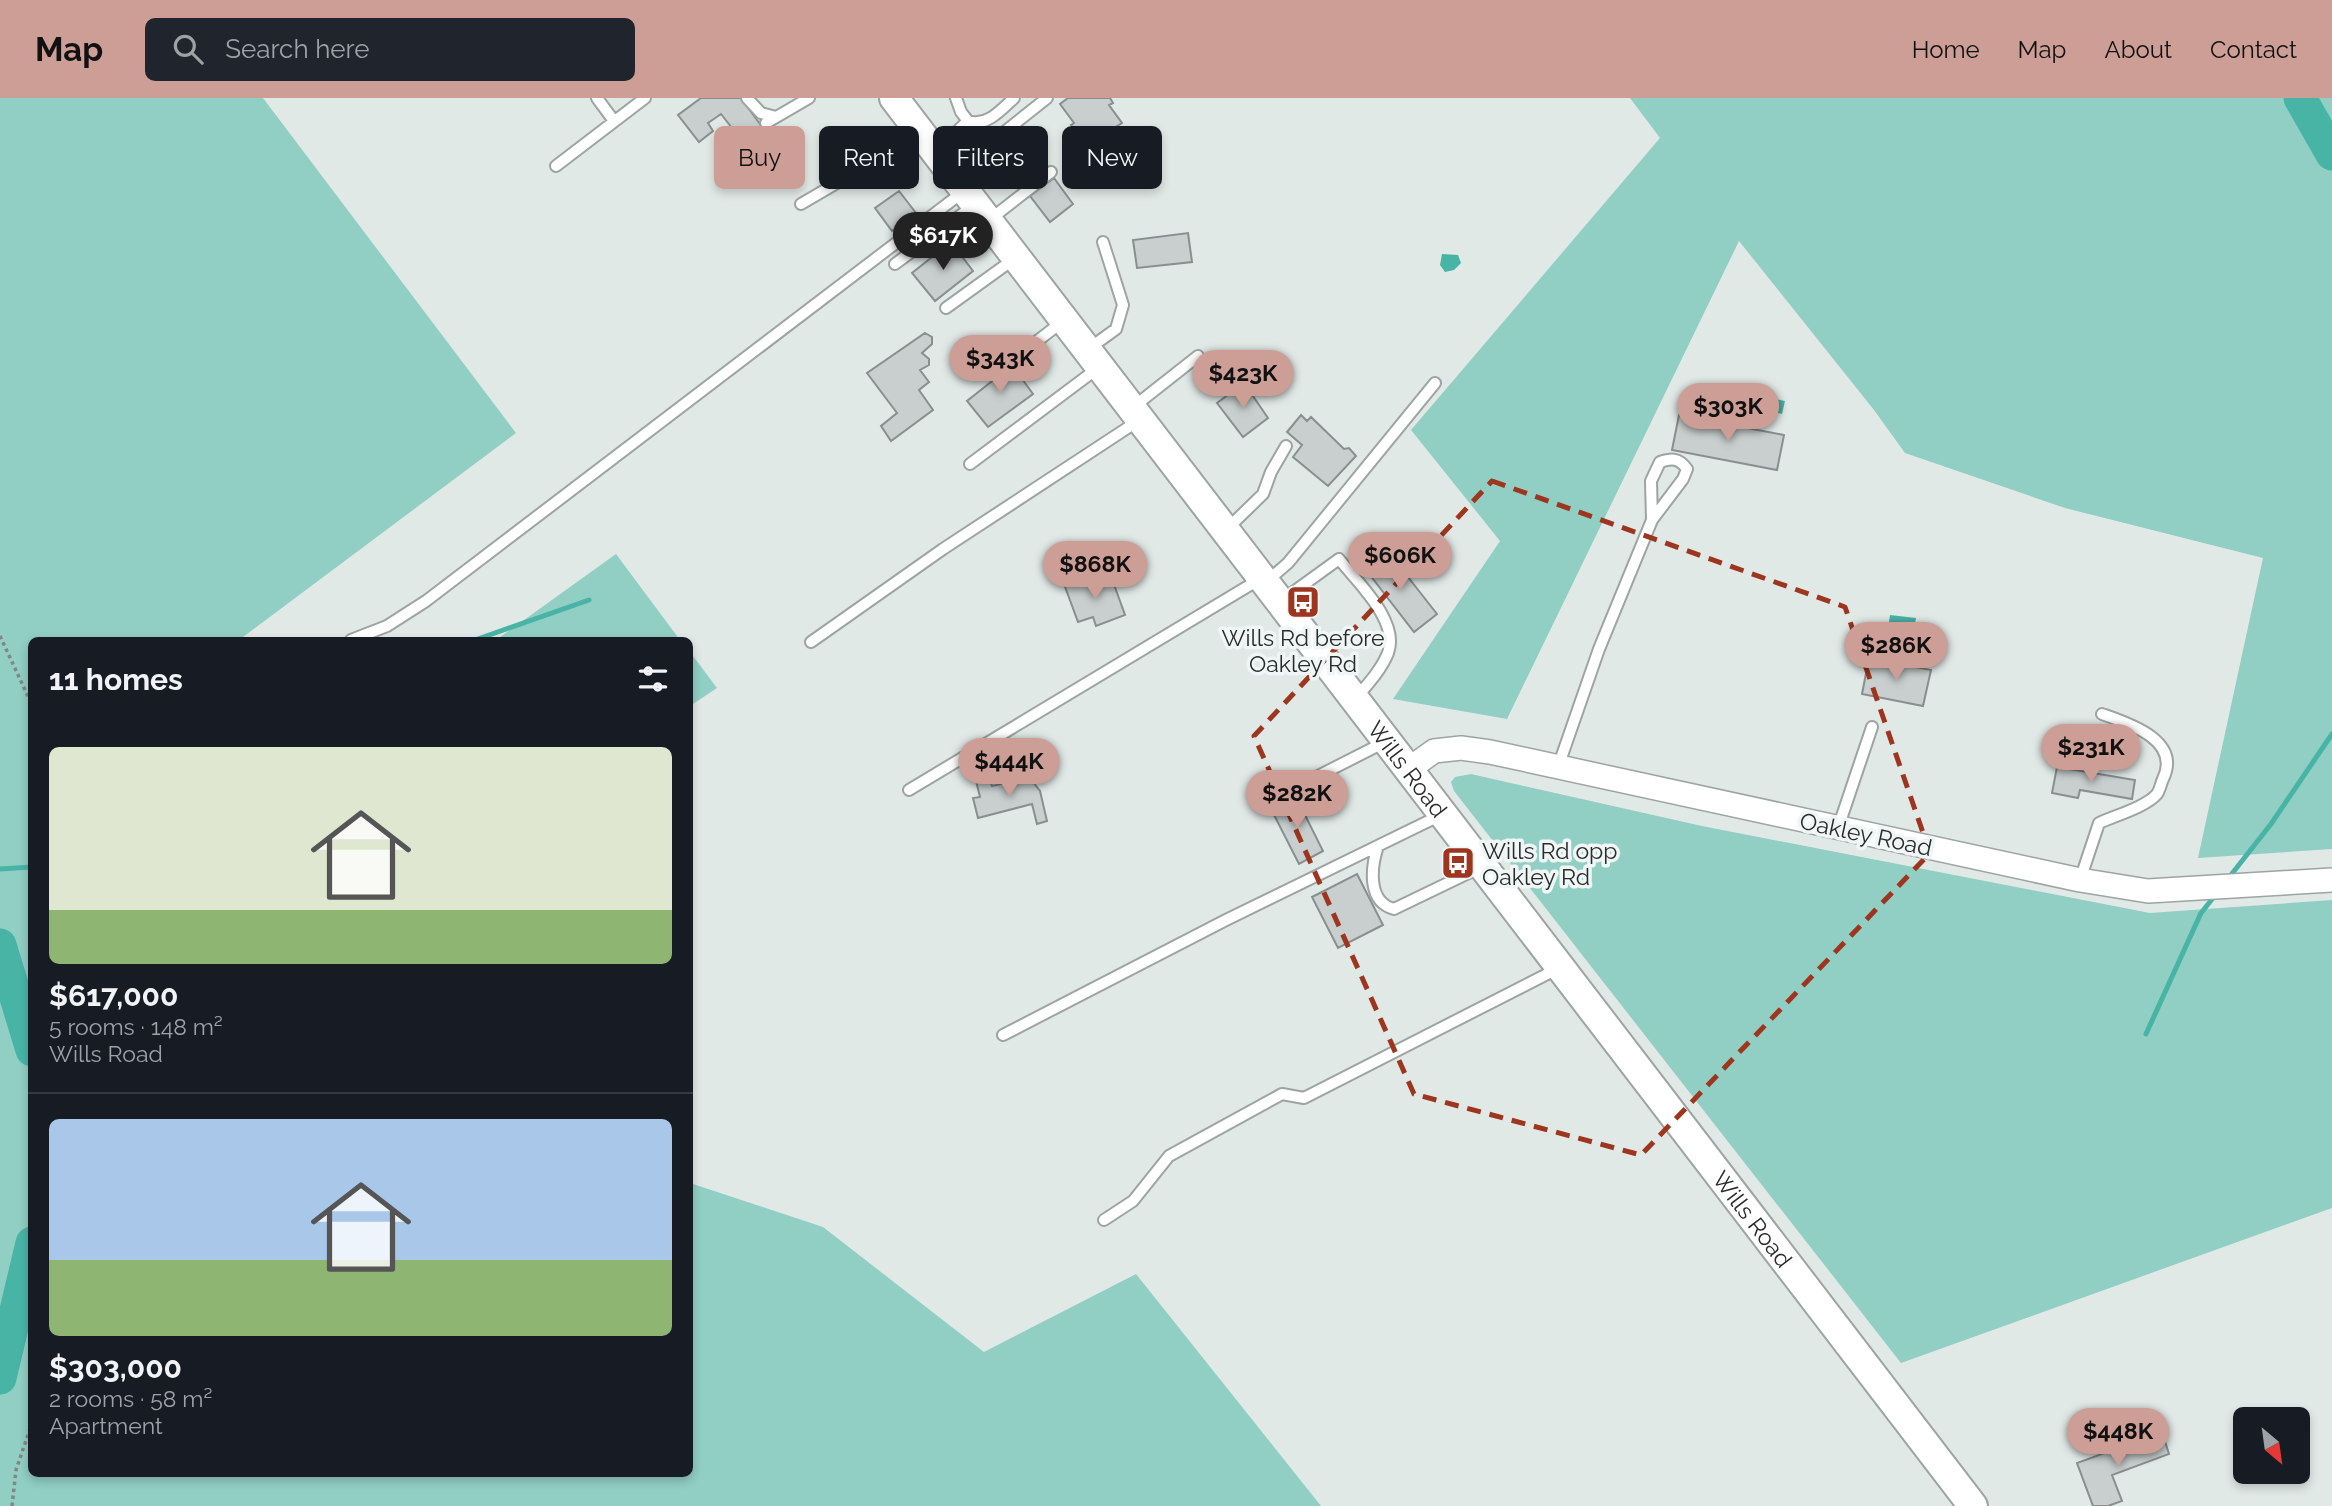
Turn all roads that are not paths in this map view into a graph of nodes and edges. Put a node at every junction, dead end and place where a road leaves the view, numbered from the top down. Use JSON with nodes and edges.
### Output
{"nodes":[{"id":1,"x":597,"y":98,"type":"edge"},
{"id":2,"x":645,"y":98,"type":"edge"},
{"id":3,"x":747,"y":98,"type":"edge"},
{"id":4,"x":809,"y":98,"type":"edge"},
{"id":5,"x":894,"y":98,"type":"edge"},
{"id":6,"x":956,"y":98,"type":"edge"},
{"id":7,"x":1014,"y":98,"type":"edge"},
{"id":8,"x":1047,"y":98,"type":"edge"},
{"id":9,"x":614,"y":121,"type":"junction"},
{"id":10,"x":968,"y":121,"type":"junction"},
{"id":11,"x":967,"y":126,"type":"edge"},
{"id":12,"x":1016,"y":126,"type":"edge"},
{"id":13,"x":933,"y":149,"type":"edge"},
{"id":14,"x":556,"y":166,"type":"dead end"},
{"id":15,"x":1048,"y":172,"type":"edge"},
{"id":16,"x":1051,"y":172,"type":"dead end"},
{"id":17,"x":933,"y":183,"type":"edge"},
{"id":18,"x":943,"y":189,"type":"edge"},
{"id":19,"x":949,"y":189,"type":"edge"},
{"id":20,"x":964,"y":189,"type":"edge"},
{"id":21,"x":801,"y":204,"type":"dead end"},
{"id":22,"x":1103,"y":242,"type":"dead end"},
{"id":23,"x":1017,"y":258,"type":"junction"},
{"id":24,"x":895,"y":264,"type":"dead end"},
{"id":25,"x":946,"y":308,"type":"dead end"},
{"id":26,"x":1065,"y":320,"type":"junction"},
{"id":27,"x":1199,"y":356,"type":"dead end"},
{"id":28,"x":1094,"y":358,"type":"junction"},
{"id":29,"x":1018,"y":359,"type":"dead end"},
{"id":30,"x":1435,"y":383,"type":"dead end"},
{"id":31,"x":1136,"y":414,"type":"junction"},
{"id":32,"x":1286,"y":446,"type":"dead end"},
{"id":33,"x":970,"y":464,"type":"dead end"},
{"id":34,"x":1652,"y":520,"type":"junction"},
{"id":35,"x":1226,"y":530,"type":"junction"},
{"id":36,"x":1270,"y":587,"type":"junction"},
{"id":37,"x":359,"y":637,"type":"edge"},
{"id":38,"x":811,"y":642,"type":"dead end"},
{"id":39,"x":1356,"y":699,"type":"junction"},
{"id":40,"x":2102,"y":714,"type":"dead end"},
{"id":41,"x":1872,"y":727,"type":"dead end"},
{"id":42,"x":1387,"y":740,"type":"junction"},
{"id":43,"x":1558,"y":767,"type":"junction"},
{"id":44,"x":1409,"y":769,"type":"junction"},
{"id":45,"x":909,"y":790,"type":"dead end"},
{"id":46,"x":1263,"y":804,"type":"dead end"},
{"id":47,"x":1443,"y":813,"type":"junction"},
{"id":48,"x":1838,"y":828,"type":"junction"},
{"id":49,"x":1378,"y":846,"type":"junction"},
{"id":50,"x":1483,"y":865,"type":"junction"},
{"id":51,"x":2080,"y":880,"type":"junction"},
{"id":52,"x":2332,"y":880,"type":"edge"},
{"id":53,"x":1562,"y":967,"type":"junction"},
{"id":54,"x":1003,"y":1035,"type":"dead end"},
{"id":55,"x":1104,"y":1220,"type":"dead end"},
{"id":56,"x":1973,"y":1506,"type":"edge"}],
"edges":[{"from":1,"to":9,"type":"lane"},
{"from":2,"to":9,"type":"lane"},
{"from":3,"to":4,"type":"lane"},
{"from":5,"to":13,"type":"street","name":"Wills Road"},
{"from":6,"to":10,"type":"lane"},
{"from":7,"to":10,"type":"lane"},
{"from":8,"to":12,"type":"lane"},
{"from":9,"to":14,"type":"lane"},
{"from":10,"to":11,"type":"lane"},
{"from":15,"to":16,"type":"lane"},
{"from":17,"to":21,"type":"lane"},
{"from":18,"to":37,"type":"lane"},
{"from":19,"to":24,"type":"lane"},
{"from":20,"to":23,"type":"street","name":"Wills Road"},
{"from":22,"to":28,"type":"lane"},
{"from":23,"to":25,"type":"lane"},
{"from":23,"to":26,"type":"street","name":"Wills Road"},
{"from":26,"to":28,"type":"street","name":"Wills Road"},
{"from":26,"to":29,"type":"lane"},
{"from":27,"to":31,"type":"lane"},
{"from":28,"to":31,"type":"street","name":"Wills Road"},
{"from":28,"to":33,"type":"lane"},
{"from":30,"to":36,"type":"lane"},
{"from":31,"to":35,"type":"street","name":"Wills Road"},
{"from":31,"to":38,"type":"lane"},
{"from":32,"to":35,"type":"lane"},
{"from":34,"to":34,"type":"lane"},
{"from":34,"to":43,"type":"lane"},
{"from":35,"to":36,"type":"street","name":"Wills Road"},
{"from":36,"to":39,"type":"street","name":"Wills Road"},
{"from":36,"to":39,"type":"lane"},
{"from":36,"to":45,"type":"lane"},
{"from":39,"to":42,"type":"street","name":"Wills Road"},
{"from":40,"to":51,"type":"lane"},
{"from":41,"to":48,"type":"lane"},
{"from":42,"to":44,"type":"street","name":"Wills Road"},
{"from":42,"to":46,"type":"lane"},
{"from":43,"to":44,"type":"street","name":"Oakley Road"},
{"from":43,"to":48,"type":"street","name":"Oakley Road"},
{"from":44,"to":47,"type":"street","name":"Wills Road"},
{"from":47,"to":49,"type":"lane"},
{"from":47,"to":50,"type":"street","name":"Wills Road"},
{"from":48,"to":51,"type":"street","name":"Oakley Road"},
{"from":49,"to":50,"type":"lane"},
{"from":49,"to":54,"type":"lane"},
{"from":50,"to":53,"type":"street","name":"Wills Road"},
{"from":51,"to":52,"type":"street","name":"Oakley Road"},
{"from":53,"to":55,"type":"lane"},
{"from":53,"to":56,"type":"street","name":"Wills Road"}]}
